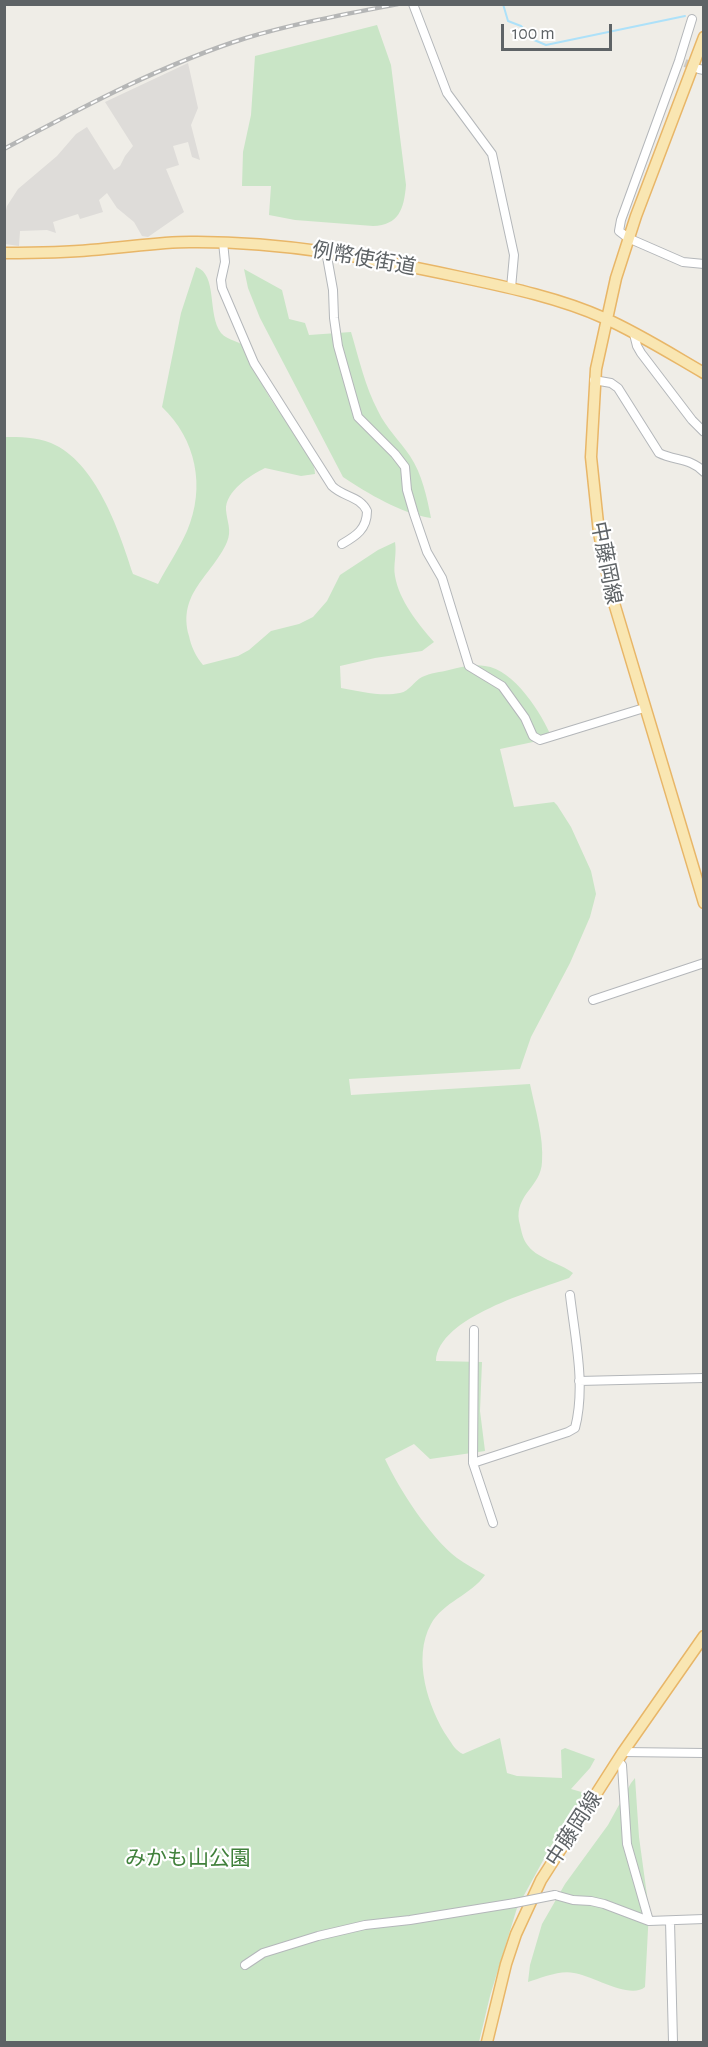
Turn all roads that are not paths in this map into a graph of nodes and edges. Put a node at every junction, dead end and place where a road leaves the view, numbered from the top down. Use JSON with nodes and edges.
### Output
{"nodes":[{"id":1,"x":413,"y":4,"type":"edge"},
{"id":2,"x":692,"y":19,"type":"dead end"},
{"id":3,"x":704,"y":37,"type":"edge"},
{"id":4,"x":628,"y":238,"type":"junction"},
{"id":5,"x":223,"y":242,"type":"junction"},
{"id":6,"x":326,"y":251,"type":"junction"},
{"id":7,"x":4,"y":253,"type":"edge"},
{"id":8,"x":704,"y":264,"type":"edge"},
{"id":9,"x":511,"y":288,"type":"junction"},
{"id":10,"x":606,"y":318,"type":"junction"},
{"id":11,"x":634,"y":334,"type":"junction"},
{"id":12,"x":703,"y":371,"type":"edge"},
{"id":13,"x":594,"y":380,"type":"junction"},
{"id":14,"x":704,"y":432,"type":"edge"},
{"id":15,"x":704,"y":472,"type":"edge"},
{"id":16,"x":342,"y":544,"type":"dead end"},
{"id":17,"x":644,"y":708,"type":"junction"},
{"id":18,"x":704,"y":903,"type":"edge"},
{"id":19,"x":704,"y":963,"type":"edge"},
{"id":20,"x":593,"y":1000,"type":"dead end"},
{"id":21,"x":570,"y":1295,"type":"dead end"},
{"id":22,"x":474,"y":1330,"type":"dead end"},
{"id":23,"x":704,"y":1378,"type":"edge"},
{"id":24,"x":579,"y":1381,"type":"junction"},
{"id":25,"x":472,"y":1463,"type":"junction"},
{"id":26,"x":493,"y":1523,"type":"dead end"},
{"id":27,"x":703,"y":1637,"type":"edge"},
{"id":28,"x":704,"y":1753,"type":"edge"},
{"id":29,"x":621,"y":1757,"type":"junction"},
{"id":30,"x":704,"y":1919,"type":"edge"},
{"id":31,"x":649,"y":1921,"type":"junction"},
{"id":32,"x":670,"y":1921,"type":"junction"},
{"id":33,"x":245,"y":1965,"type":"dead end"},
{"id":34,"x":487,"y":2043,"type":"edge"},
{"id":35,"x":674,"y":2043,"type":"edge"}],
"edges":[{"from":1,"to":9,"type":"street"},
{"from":2,"to":4,"type":"street"},
{"from":3,"to":4,"type":"main road","name":"中藤岡線"},
{"from":4,"to":8,"type":"street"},
{"from":4,"to":10,"type":"main road","name":"中藤岡線"},
{"from":5,"to":6,"type":"main road","name":"例幣使街道"},
{"from":5,"to":7,"type":"main road","name":"例幣使街道"},
{"from":5,"to":16,"type":"street"},
{"from":6,"to":9,"type":"main road","name":"例幣使街道"},
{"from":6,"to":17,"type":"street"},
{"from":9,"to":10,"type":"main road","name":"例幣使街道"},
{"from":10,"to":11,"type":"main road","name":"例幣使街道"},
{"from":10,"to":13,"type":"main road","name":"中藤岡線"},
{"from":11,"to":12,"type":"main road","name":"例幣使街道"},
{"from":11,"to":14,"type":"street"},
{"from":13,"to":15,"type":"street"},
{"from":13,"to":17,"type":"main road","name":"中藤岡線"},
{"from":17,"to":18,"type":"main road","name":"中藤岡線"},
{"from":19,"to":20,"type":"street"},
{"from":21,"to":24,"type":"street"},
{"from":22,"to":25,"type":"street"},
{"from":23,"to":24,"type":"street"},
{"from":24,"to":25,"type":"street"},
{"from":25,"to":26,"type":"street"},
{"from":27,"to":29,"type":"main road","name":"中藤岡線"},
{"from":28,"to":29,"type":"street"},
{"from":29,"to":31,"type":"street"},
{"from":29,"to":34,"type":"main road","name":"中藤岡線"},
{"from":30,"to":32,"type":"street"},
{"from":31,"to":32,"type":"street"},
{"from":31,"to":33,"type":"street","bridge":true},
{"from":32,"to":35,"type":"street"}]}
